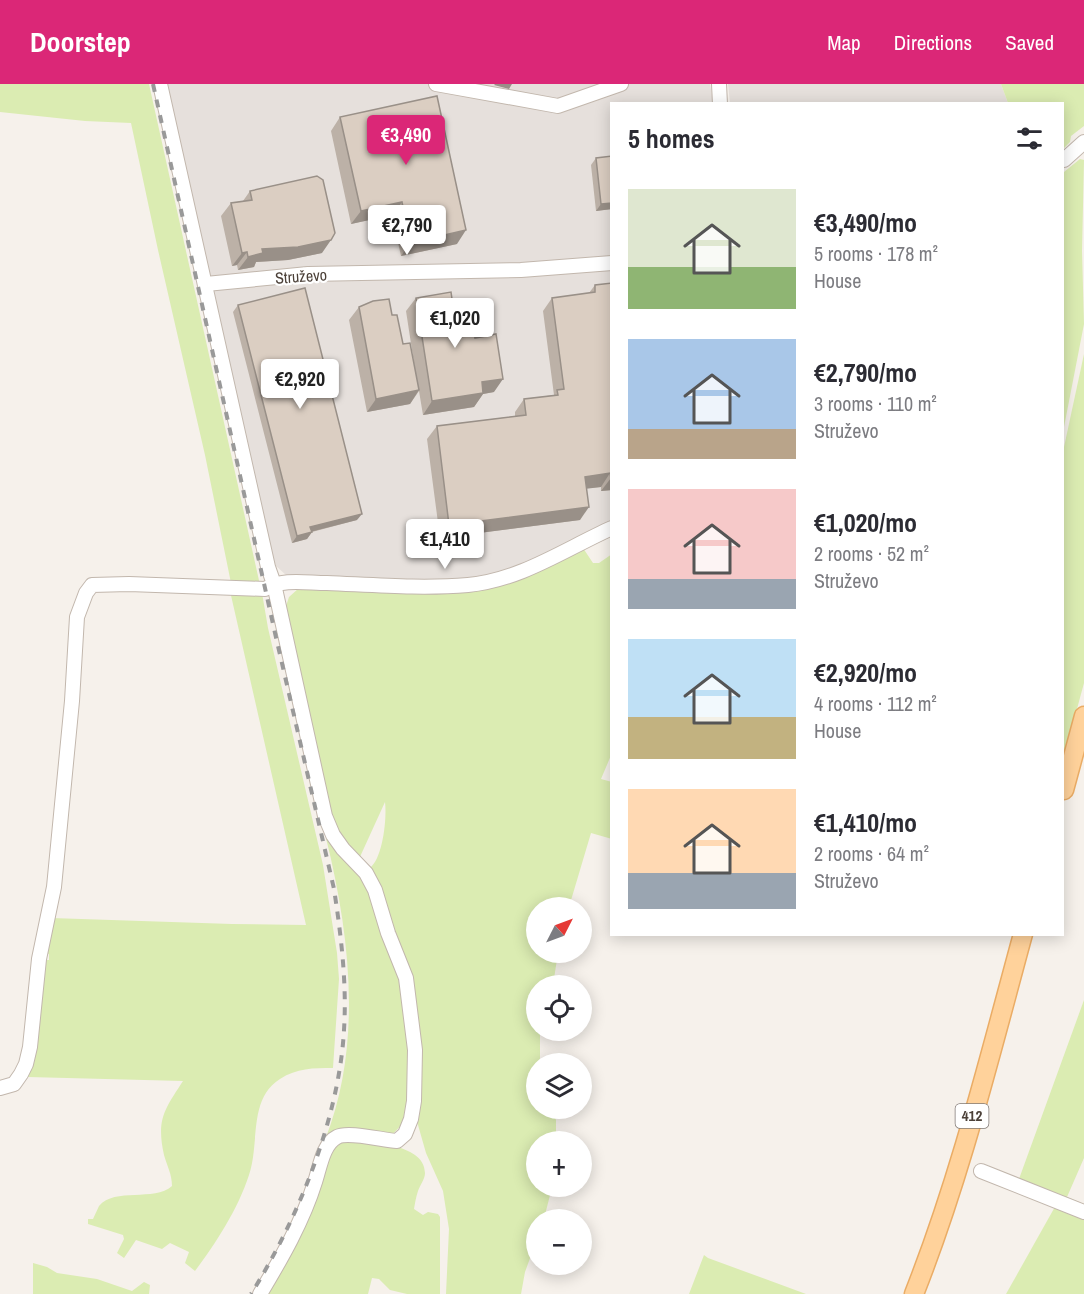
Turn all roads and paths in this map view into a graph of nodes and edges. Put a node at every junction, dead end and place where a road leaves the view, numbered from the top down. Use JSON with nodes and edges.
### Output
{"nodes":[{"id":1,"x":160,"y":84,"type":"edge"},
{"id":2,"x":436,"y":84,"type":"edge"},
{"id":3,"x":621,"y":84,"type":"edge"},
{"id":4,"x":719,"y":84,"type":"edge"},
{"id":5,"x":720,"y":102,"type":"edge"},
{"id":6,"x":1084,"y":142,"type":"edge"},
{"id":7,"x":1073,"y":153,"type":"edge"},
{"id":8,"x":610,"y":263,"type":"edge"},
{"id":9,"x":206,"y":284,"type":"junction"},
{"id":10,"x":610,"y":529,"type":"edge"},
{"id":11,"x":274,"y":584,"type":"junction"},
{"id":12,"x":1084,"y":716,"type":"edge"},
{"id":13,"x":1064,"y":790,"type":"edge"},
{"id":14,"x":1022,"y":936,"type":"edge"},
{"id":15,"x":0,"y":1088,"type":"edge"},
{"id":16,"x":981,"y":1171,"type":"dead end"},
{"id":17,"x":1084,"y":1212,"type":"edge"},
{"id":18,"x":260,"y":1294,"type":"edge"},
{"id":19,"x":914,"y":1294,"type":"edge"}],
"edges":[{"from":1,"to":9,"type":"street"},
{"from":2,"to":3,"type":"street"},
{"from":4,"to":5,"type":"street"},
{"from":6,"to":7,"type":"street"},
{"from":8,"to":9,"type":"street","name":"Struževo"},
{"from":9,"to":11,"type":"street"},
{"from":10,"to":11,"type":"street"},
{"from":11,"to":15,"type":"street"},
{"from":11,"to":18,"type":"street"},
{"from":12,"to":13,"type":"main road"},
{"from":14,"to":19,"type":"main road","number":"412"},
{"from":16,"to":17,"type":"street"}]}
